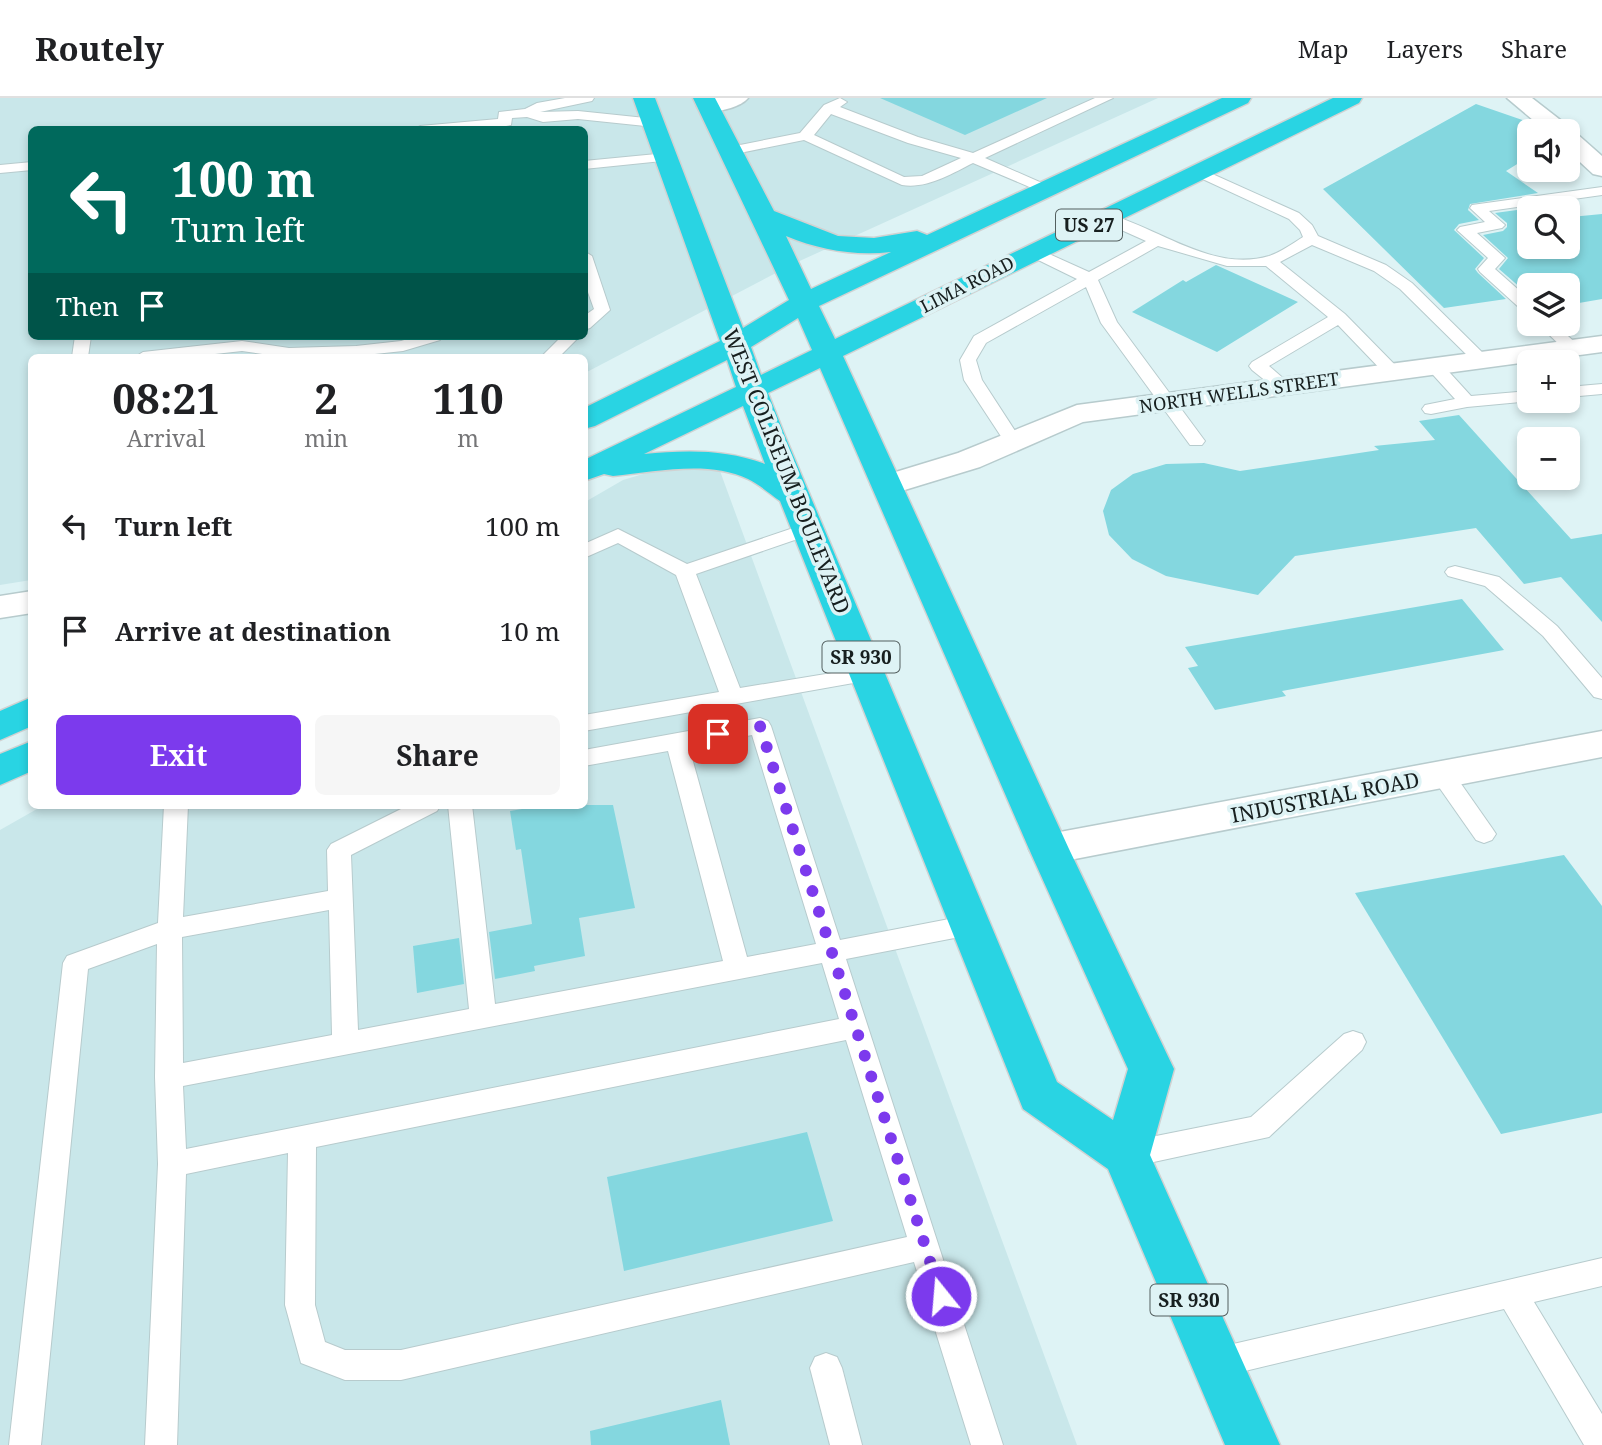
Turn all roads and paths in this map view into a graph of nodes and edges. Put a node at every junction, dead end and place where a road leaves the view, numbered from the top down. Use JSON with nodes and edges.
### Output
{"nodes":[{"id":1,"x":500,"y":98,"type":"edge"},
{"id":2,"x":587,"y":98,"type":"edge"},
{"id":3,"x":644,"y":98,"type":"edge"},
{"id":4,"x":737,"y":98,"type":"edge"},
{"id":5,"x":848,"y":98,"type":"edge"},
{"id":6,"x":1106,"y":98,"type":"edge"},
{"id":7,"x":1240,"y":98,"type":"edge"},
{"id":8,"x":1351,"y":98,"type":"edge"},
{"id":9,"x":1518,"y":98,"type":"edge"},
{"id":10,"x":706,"y":102,"type":"edge"},
{"id":11,"x":829,"y":108,"type":"junction"},
{"id":12,"x":528,"y":113,"type":"junction"},
{"id":13,"x":504,"y":115,"type":"junction"},
{"id":14,"x":1545,"y":119,"type":"edge"},
{"id":15,"x":655,"y":123,"type":"junction"},
{"id":16,"x":459,"y":126,"type":"edge"},
{"id":17,"x":805,"y":136,"type":"junction"},
{"id":18,"x":1580,"y":149,"type":"edge"},
{"id":19,"x":730,"y":151,"type":"junction"},
{"id":20,"x":667,"y":157,"type":"junction"},
{"id":21,"x":971,"y":157,"type":"junction"},
{"id":22,"x":588,"y":165,"type":"edge"},
{"id":23,"x":28,"y":166,"type":"edge"},
{"id":24,"x":0,"y":169,"type":"edge"},
{"id":25,"x":1602,"y":170,"type":"edge"},
{"id":26,"x":1199,"y":172,"type":"junction"},
{"id":27,"x":1046,"y":190,"type":"junction"},
{"id":28,"x":1602,"y":191,"type":"edge"},
{"id":29,"x":764,"y":216,"type":"junction"},
{"id":30,"x":1104,"y":217,"type":"junction"},
{"id":31,"x":970,"y":226,"type":"junction"},
{"id":32,"x":1311,"y":239,"type":"junction"},
{"id":33,"x":1158,"y":240,"type":"junction"},
{"id":34,"x":1033,"y":252,"type":"junction"},
{"id":35,"x":1269,"y":261,"type":"junction"},
{"id":36,"x":588,"y":268,"type":"edge"},
{"id":37,"x":1090,"y":279,"type":"junction"},
{"id":38,"x":1517,"y":297,"type":"edge"},
{"id":39,"x":803,"y":303,"type":"junction"},
{"id":40,"x":1339,"y":317,"type":"junction"},
{"id":41,"x":588,"y":322,"type":"edge"},
{"id":42,"x":1569,"y":336,"type":"edge"},
{"id":43,"x":422,"y":340,"type":"edge"},
{"id":44,"x":568,"y":340,"type":"edge"},
{"id":45,"x":735,"y":345,"type":"junction"},
{"id":46,"x":1588,"y":346,"type":"edge"},
{"id":47,"x":170,"y":354,"type":"edge"},
{"id":48,"x":284,"y":354,"type":"edge"},
{"id":49,"x":306,"y":354,"type":"edge"},
{"id":50,"x":552,"y":354,"type":"edge"},
{"id":51,"x":828,"y":354,"type":"junction"},
{"id":52,"x":1482,"y":360,"type":"junction"},
{"id":53,"x":1434,"y":366,"type":"junction"},
{"id":54,"x":1392,"y":371,"type":"junction"},
{"id":55,"x":1283,"y":386,"type":"junction"},
{"id":56,"x":752,"y":389,"type":"junction"},
{"id":57,"x":1602,"y":389,"type":"edge"},
{"id":58,"x":1580,"y":391,"type":"edge"},
{"id":59,"x":1517,"y":397,"type":"edge"},
{"id":60,"x":1168,"y":402,"type":"junction"},
{"id":61,"x":1467,"y":402,"type":"junction"},
{"id":62,"x":1431,"y":410,"type":"dead end"},
{"id":63,"x":588,"y":418,"type":"edge"},
{"id":64,"x":1012,"y":440,"type":"junction"},
{"id":65,"x":1196,"y":441,"type":"dead end"},
{"id":66,"x":588,"y":470,"type":"edge"},
{"id":67,"x":588,"y":470,"type":"edge"},
{"id":68,"x":887,"y":485,"type":"junction"},
{"id":69,"x":792,"y":495,"type":"junction"},
{"id":70,"x":808,"y":529,"type":"junction"},
{"id":71,"x":588,"y":550,"type":"edge"},
{"id":72,"x":685,"y":570,"type":"junction"},
{"id":73,"x":1455,"y":572,"type":"dead end"},
{"id":74,"x":28,"y":603,"type":"edge"},
{"id":75,"x":0,"y":607,"type":"edge"},
{"id":76,"x":868,"y":674,"type":"junction"},
{"id":77,"x":1602,"y":692,"type":"edge"},
{"id":78,"x":732,"y":696,"type":"junction"},
{"id":79,"x":28,"y":712,"type":"edge"},
{"id":80,"x":588,"y":722,"type":"edge"},
{"id":81,"x":0,"y":727,"type":"edge"},
{"id":82,"x":677,"y":742,"type":"junction"},
{"id":83,"x":1602,"y":744,"type":"edge"},
{"id":84,"x":28,"y":756,"type":"edge"},
{"id":85,"x":588,"y":757,"type":"edge"},
{"id":86,"x":0,"y":771,"type":"edge"},
{"id":87,"x":1442,"y":774,"type":"junction"},
{"id":88,"x":176,"y":809,"type":"edge"},
{"id":89,"x":421,"y":809,"type":"edge"},
{"id":90,"x":460,"y":809,"type":"edge"},
{"id":91,"x":1484,"y":834,"type":"dead end"},
{"id":92,"x":1049,"y":849,"type":"junction"},
{"id":93,"x":341,"y":898,"type":"junction"},
{"id":94,"x":970,"y":925,"type":"junction"},
{"id":95,"x":170,"y":929,"type":"junction"},
{"id":96,"x":831,"y":951,"type":"junction"},
{"id":97,"x":738,"y":969,"type":"junction"},
{"id":98,"x":483,"y":1017,"type":"junction"},
{"id":99,"x":856,"y":1027,"type":"junction"},
{"id":100,"x":1353,"y":1042,"type":"dead end"},
{"id":101,"x":345,"y":1043,"type":"junction"},
{"id":102,"x":169,"y":1077,"type":"junction"},
{"id":103,"x":302,"y":1138,"type":"junction"},
{"id":104,"x":1126,"y":1155,"type":"junction"},
{"id":105,"x":172,"y":1164,"type":"junction"},
{"id":106,"x":926,"y":1246,"type":"junction"},
{"id":107,"x":1602,"y":1272,"type":"edge"},
{"id":108,"x":1511,"y":1293,"type":"junction"},
{"id":109,"x":1216,"y":1363,"type":"junction"},
{"id":110,"x":826,"y":1368,"type":"dead end"},
{"id":111,"x":1602,"y":1444,"type":"edge"},
{"id":112,"x":25,"y":1445,"type":"edge"},
{"id":113,"x":161,"y":1445,"type":"edge"},
{"id":114,"x":846,"y":1445,"type":"edge"},
{"id":115,"x":987,"y":1445,"type":"edge"},
{"id":116,"x":1252,"y":1445,"type":"edge"}],
"edges":[{"from":1,"to":13,"type":"lane"},
{"from":2,"to":12,"type":"lane"},
{"from":3,"to":15,"type":"highway","name":"WEST COLISEUM BOULEVARD","number":"SR 930"},
{"from":4,"to":10,"type":"street"},
{"from":5,"to":11,"type":"lane"},
{"from":6,"to":21,"type":"lane"},
{"from":7,"to":27,"type":"highway","number":"US 27"},
{"from":8,"to":26,"type":"highway","name":"LIMA ROAD","number":"US 27"},
{"from":9,"to":14,"type":"street"},
{"from":10,"to":19,"type":"highway"},
{"from":11,"to":17,"type":"lane"},
{"from":11,"to":21,"type":"lane"},
{"from":12,"to":13,"type":"lane"},
{"from":12,"to":15,"type":"lane"},
{"from":13,"to":16,"type":"lane"},
{"from":15,"to":20,"type":"highway","name":"WEST COLISEUM BOULEVARD","number":"SR 930"},
{"from":17,"to":19,"type":"lane"},
{"from":17,"to":21,"type":"lane"},
{"from":18,"to":25,"type":"street"},
{"from":19,"to":29,"type":"highway"},
{"from":20,"to":22,"type":"lane"},
{"from":20,"to":45,"type":"highway","name":"WEST COLISEUM BOULEVARD","number":"SR 930"},
{"from":21,"to":27,"type":"lane"},
{"from":23,"to":24,"type":"lane"},
{"from":26,"to":30,"type":"highway","name":"LIMA ROAD","number":"US 27"},
{"from":26,"to":32,"type":"lane"},
{"from":27,"to":31,"type":"highway","number":"US 27"},
{"from":28,"to":38,"type":"lane"},
{"from":29,"to":31,"type":"highway"},
{"from":29,"to":39,"type":"highway"},
{"from":30,"to":33,"type":"lane"},
{"from":30,"to":34,"type":"highway","name":"LIMA ROAD","number":"US 27"},
{"from":31,"to":39,"type":"highway","number":"US 27"},
{"from":32,"to":35,"type":"lane"},
{"from":32,"to":52,"type":"lane"},
{"from":33,"to":35,"type":"lane"},
{"from":33,"to":37,"type":"lane"},
{"from":34,"to":37,"type":"lane"},
{"from":34,"to":51,"type":"highway","name":"LIMA ROAD","number":"US 27"},
{"from":35,"to":40,"type":"lane"},
{"from":36,"to":41,"type":"lane"},
{"from":37,"to":60,"type":"lane"},
{"from":37,"to":64,"type":"lane"},
{"from":39,"to":45,"type":"highway","number":"US 27"},
{"from":39,"to":51,"type":"highway"},
{"from":40,"to":54,"type":"lane"},
{"from":40,"to":55,"type":"lane"},
{"from":42,"to":46,"type":"lane"},
{"from":43,"to":49,"type":"lane"},
{"from":44,"to":50,"type":"lane"},
{"from":45,"to":56,"type":"highway","name":"WEST COLISEUM BOULEVARD","number":"SR 930"},
{"from":45,"to":63,"type":"highway","number":"US 27"},
{"from":46,"to":52,"type":"street","name":"NORTH WELLS STREET"},
{"from":47,"to":48,"type":"lane"},
{"from":51,"to":56,"type":"highway","name":"LIMA ROAD","number":"US 27"},
{"from":51,"to":68,"type":"highway"},
{"from":52,"to":53,"type":"street","name":"NORTH WELLS STREET"},
{"from":53,"to":54,"type":"street","name":"NORTH WELLS STREET"},
{"from":53,"to":61,"type":"lane"},
{"from":54,"to":55,"type":"street","name":"NORTH WELLS STREET"},
{"from":55,"to":60,"type":"street","name":"NORTH WELLS STREET"},
{"from":56,"to":66,"type":"highway","name":"LIMA ROAD","number":"US 27"},
{"from":56,"to":69,"type":"highway","name":"WEST COLISEUM BOULEVARD","number":"SR 930"},
{"from":57,"to":58,"type":"lane"},
{"from":59,"to":61,"type":"lane"},
{"from":60,"to":64,"type":"street","name":"NORTH WELLS STREET"},
{"from":60,"to":65,"type":"lane"},
{"from":61,"to":62,"type":"lane"},
{"from":64,"to":68,"type":"street","name":"NORTH WELLS STREET"},
{"from":67,"to":69,"type":"highway"},
{"from":68,"to":92,"type":"highway"},
{"from":69,"to":70,"type":"highway","name":"WEST COLISEUM BOULEVARD","number":"SR 930"},
{"from":70,"to":72,"type":"lane"},
{"from":70,"to":76,"type":"highway","name":"WEST COLISEUM BOULEVARD","number":"SR 930"},
{"from":71,"to":72,"type":"lane"},
{"from":72,"to":78,"type":"lane"},
{"from":73,"to":77,"type":"lane"},
{"from":74,"to":75,"type":"street"},
{"from":76,"to":78,"type":"lane"},
{"from":76,"to":94,"type":"highway","name":"WEST COLISEUM BOULEVARD","number":"SR 930"},
{"from":78,"to":80,"type":"lane"},
{"from":79,"to":81,"type":"highway"},
{"from":82,"to":85,"type":"lane"},
{"from":82,"to":96,"type":"lane"},
{"from":82,"to":97,"type":"lane"},
{"from":83,"to":87,"type":"street","name":"INDUSTRIAL ROAD"},
{"from":84,"to":86,"type":"highway"},
{"from":87,"to":91,"type":"lane"},
{"from":87,"to":92,"type":"street","name":"INDUSTRIAL ROAD"},
{"from":88,"to":95,"type":"lane"},
{"from":89,"to":93,"type":"lane"},
{"from":90,"to":98,"type":"lane"},
{"from":92,"to":104,"type":"highway"},
{"from":93,"to":95,"type":"lane"},
{"from":93,"to":101,"type":"lane"},
{"from":94,"to":96,"type":"lane"},
{"from":94,"to":104,"type":"highway","name":"WEST COLISEUM BOULEVARD","number":"SR 930"},
{"from":95,"to":102,"type":"lane"},
{"from":95,"to":112,"type":"lane"},
{"from":96,"to":97,"type":"lane"},
{"from":96,"to":99,"type":"lane"},
{"from":97,"to":98,"type":"lane"},
{"from":98,"to":101,"type":"lane"},
{"from":99,"to":103,"type":"lane"},
{"from":99,"to":106,"type":"lane"},
{"from":100,"to":104,"type":"lane"},
{"from":101,"to":102,"type":"lane"},
{"from":102,"to":105,"type":"lane"},
{"from":103,"to":105,"type":"lane"},
{"from":103,"to":106,"type":"lane"},
{"from":104,"to":109,"type":"highway","number":"SR 930"},
{"from":105,"to":113,"type":"lane"},
{"from":106,"to":115,"type":"lane"},
{"from":107,"to":108,"type":"lane"},
{"from":108,"to":109,"type":"lane"},
{"from":108,"to":111,"type":"lane"},
{"from":109,"to":116,"type":"highway","number":"SR 930"},
{"from":110,"to":114,"type":"lane"}]}
